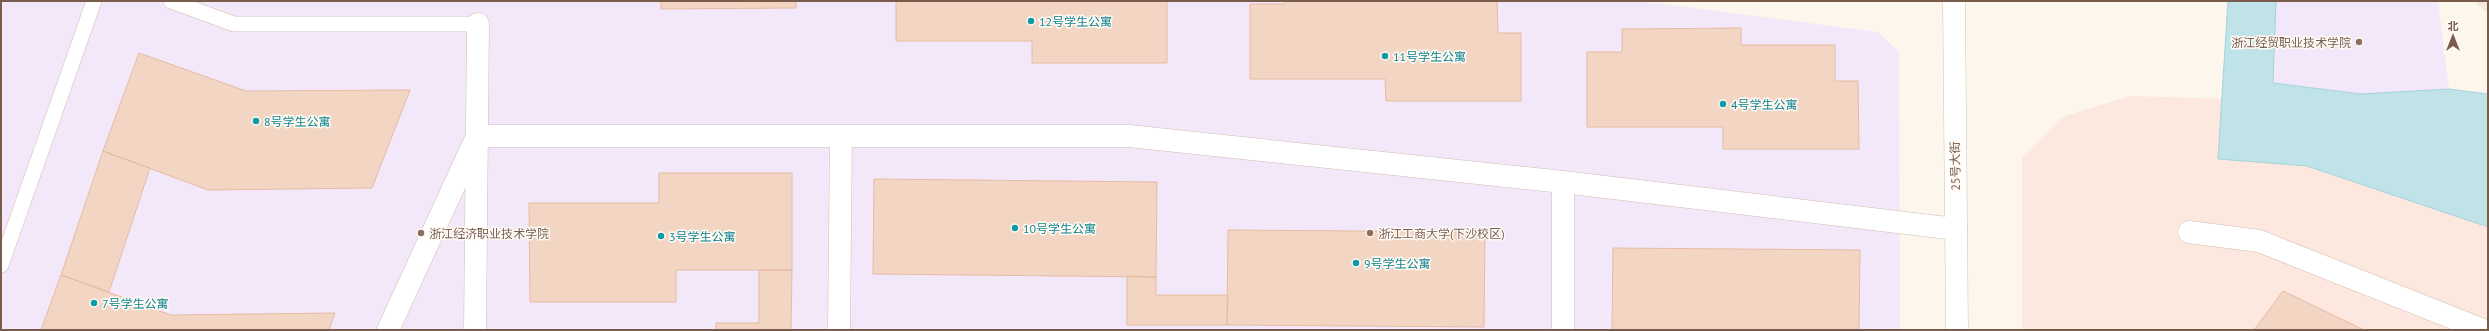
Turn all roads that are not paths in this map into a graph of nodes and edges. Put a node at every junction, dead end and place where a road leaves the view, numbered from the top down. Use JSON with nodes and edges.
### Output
{"nodes":[{"id":1,"x":94,"y":1,"type":"edge"},
{"id":2,"x":171,"y":1,"type":"edge"},
{"id":3,"x":1954,"y":1,"type":"edge"},
{"id":4,"x":478,"y":24,"type":"joint"},
{"id":5,"x":477,"y":136,"type":"junction"},
{"id":6,"x":841,"y":136,"type":"junction"},
{"id":7,"x":1563,"y":182,"type":"junction"},
{"id":8,"x":1956,"y":229,"type":"junction"},
{"id":9,"x":2189,"y":232,"type":"dead end"},
{"id":10,"x":1,"y":265,"type":"edge"},
{"id":11,"x":388,"y":330,"type":"edge"},
{"id":12,"x":475,"y":330,"type":"edge"},
{"id":13,"x":839,"y":330,"type":"edge"},
{"id":14,"x":1563,"y":330,"type":"edge"},
{"id":15,"x":1957,"y":330,"type":"edge"},
{"id":16,"x":2483,"y":330,"type":"edge"}],
"edges":[{"from":1,"to":10,"type":"lane"},
{"from":2,"to":4,"type":"lane"},
{"from":3,"to":8,"type":"street","name":"25号大街"},
{"from":4,"to":5,"type":"street"},
{"from":5,"to":6,"type":"street"},
{"from":5,"to":11,"type":"street"},
{"from":5,"to":12,"type":"street"},
{"from":6,"to":7,"type":"street"},
{"from":6,"to":13,"type":"street"},
{"from":7,"to":8,"type":"street"},
{"from":7,"to":14,"type":"street"},
{"from":8,"to":15,"type":"street","name":"25号大街"},
{"from":9,"to":16,"type":"street"}]}
